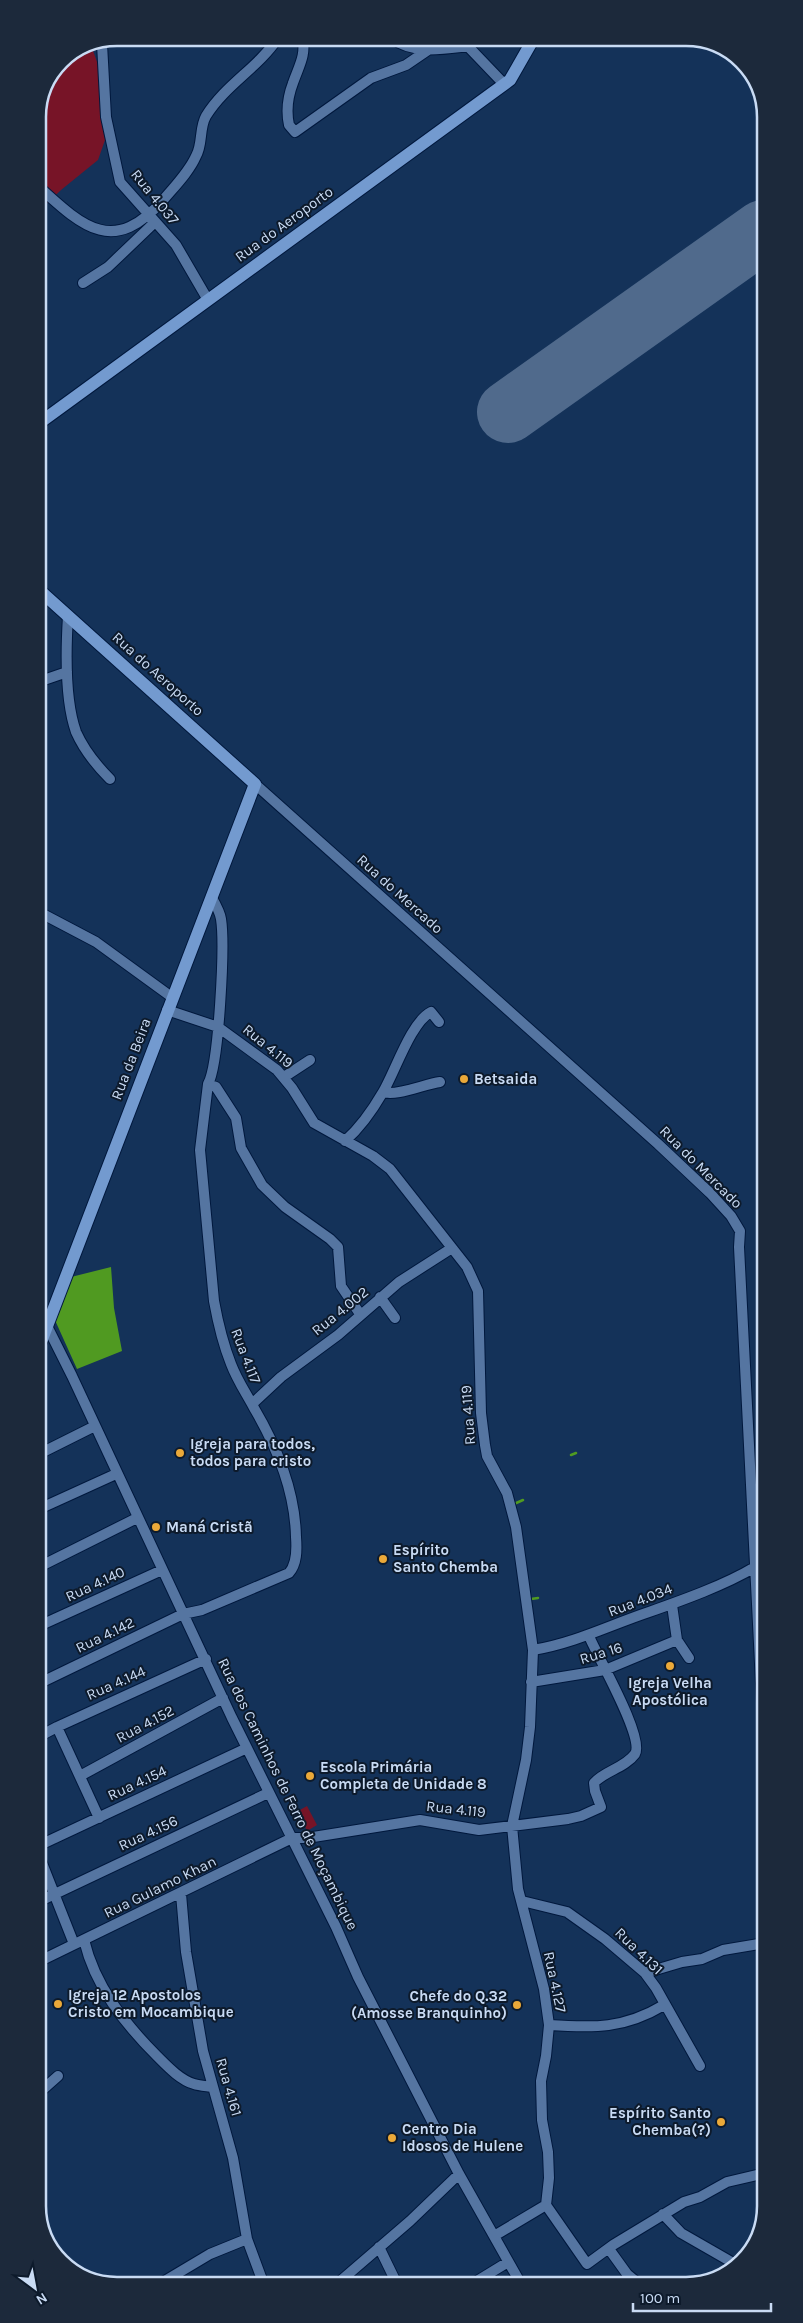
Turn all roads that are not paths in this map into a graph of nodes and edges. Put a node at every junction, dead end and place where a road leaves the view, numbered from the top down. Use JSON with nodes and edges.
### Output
{"nodes":[{"id":1,"x":272,"y":46,"type":"edge"},
{"id":2,"x":304,"y":46,"type":"edge"},
{"id":3,"x":408,"y":46,"type":"edge"},
{"id":4,"x":469,"y":46,"type":"joint"},
{"id":5,"x":530,"y":46,"type":"edge"},
{"id":6,"x":102,"y":48,"type":"edge"},
{"id":7,"x":428,"y":50,"type":"junction"},
{"id":8,"x":504,"y":84,"type":"junction"},
{"id":9,"x":46,"y":193,"type":"edge"},
{"id":10,"x":151,"y":220,"type":"junction"},
{"id":11,"x":84,"y":283,"type":"dead end"},
{"id":12,"x":208,"y":300,"type":"junction"},
{"id":13,"x":46,"y":418,"type":"edge"},
{"id":14,"x":46,"y":596,"type":"edge"},
{"id":15,"x":68,"y":616,"type":"junction"},
{"id":16,"x":67,"y":672,"type":"junction"},
{"id":17,"x":46,"y":679,"type":"edge"},
{"id":18,"x":110,"y":779,"type":"dead end"},
{"id":19,"x":254,"y":784,"type":"junction"},
{"id":20,"x":212,"y":898,"type":"junction"},
{"id":21,"x":46,"y":916,"type":"edge"},
{"id":22,"x":173,"y":998,"type":"junction"},
{"id":23,"x":168,"y":1010,"type":"junction"},
{"id":24,"x":439,"y":1022,"type":"dead end"},
{"id":25,"x":218,"y":1027,"type":"junction"},
{"id":26,"x":310,"y":1060,"type":"dead end"},
{"id":27,"x":284,"y":1077,"type":"junction"},
{"id":28,"x":440,"y":1082,"type":"dead end"},
{"id":29,"x":208,"y":1084,"type":"junction"},
{"id":30,"x":383,"y":1092,"type":"junction"},
{"id":31,"x":345,"y":1141,"type":"junction"},
{"id":32,"x":452,"y":1248,"type":"junction"},
{"id":33,"x":380,"y":1297,"type":"junction"},
{"id":34,"x":360,"y":1314,"type":"junction"},
{"id":35,"x":395,"y":1318,"type":"dead end"},
{"id":36,"x":47,"y":1326,"type":"joint"},
{"id":37,"x":252,"y":1404,"type":"junction"},
{"id":38,"x":95,"y":1426,"type":"junction"},
{"id":39,"x":46,"y":1450,"type":"edge"},
{"id":40,"x":116,"y":1474,"type":"junction"},
{"id":41,"x":46,"y":1506,"type":"edge"},
{"id":42,"x":137,"y":1518,"type":"junction"},
{"id":43,"x":46,"y":1564,"type":"edge"},
{"id":44,"x":755,"y":1567,"type":"junction"},
{"id":45,"x":162,"y":1570,"type":"junction"},
{"id":46,"x":757,"y":1602,"type":"edge"},
{"id":47,"x":672,"y":1605,"type":"junction"},
{"id":48,"x":183,"y":1614,"type":"junction"},
{"id":49,"x":46,"y":1623,"type":"edge"},
{"id":50,"x":589,"y":1636,"type":"junction"},
{"id":51,"x":677,"y":1640,"type":"junction"},
{"id":52,"x":533,"y":1650,"type":"junction"},
{"id":53,"x":689,"y":1658,"type":"dead end"},
{"id":54,"x":206,"y":1659,"type":"junction"},
{"id":55,"x":605,"y":1670,"type":"junction"},
{"id":56,"x":46,"y":1680,"type":"edge"},
{"id":57,"x":531,"y":1682,"type":"junction"},
{"id":58,"x":224,"y":1698,"type":"junction"},
{"id":59,"x":57,"y":1726,"type":"junction"},
{"id":60,"x":46,"y":1732,"type":"edge"},
{"id":61,"x":247,"y":1748,"type":"junction"},
{"id":62,"x":80,"y":1776,"type":"junction"},
{"id":63,"x":268,"y":1793,"type":"junction"},
{"id":64,"x":99,"y":1818,"type":"junction"},
{"id":65,"x":512,"y":1826,"type":"junction"},
{"id":66,"x":292,"y":1838,"type":"junction"},
{"id":67,"x":46,"y":1842,"type":"edge"},
{"id":68,"x":46,"y":1875,"type":"edge"},
{"id":69,"x":181,"y":1894,"type":"junction"},
{"id":70,"x":53,"y":1895,"type":"junction"},
{"id":71,"x":46,"y":1898,"type":"edge"},
{"id":72,"x":522,"y":1901,"type":"junction"},
{"id":73,"x":84,"y":1940,"type":"junction"},
{"id":74,"x":74,"y":1944,"type":"junction"},
{"id":75,"x":757,"y":1944,"type":"edge"},
{"id":76,"x":46,"y":1959,"type":"edge"},
{"id":77,"x":645,"y":1973,"type":"junction"},
{"id":78,"x":664,"y":2005,"type":"junction"},
{"id":79,"x":549,"y":2025,"type":"junction"},
{"id":80,"x":700,"y":2066,"type":"dead end"},
{"id":81,"x":58,"y":2076,"type":"dead end"},
{"id":82,"x":46,"y":2087,"type":"edge"},
{"id":83,"x":213,"y":2087,"type":"junction"},
{"id":84,"x":459,"y":2174,"type":"junction"},
{"id":85,"x":757,"y":2175,"type":"edge"},
{"id":86,"x":546,"y":2204,"type":"junction"},
{"id":87,"x":663,"y":2214,"type":"junction"},
{"id":88,"x":494,"y":2236,"type":"junction"},
{"id":89,"x":247,"y":2239,"type":"junction"},
{"id":90,"x":379,"y":2247,"type":"junction"},
{"id":91,"x":609,"y":2249,"type":"junction"},
{"id":92,"x":730,"y":2261,"type":"edge"},
{"id":93,"x":508,"y":2262,"type":"junction"},
{"id":94,"x":171,"y":2277,"type":"edge"},
{"id":95,"x":260,"y":2277,"type":"edge"},
{"id":96,"x":344,"y":2277,"type":"edge"},
{"id":97,"x":396,"y":2277,"type":"edge"},
{"id":98,"x":483,"y":2277,"type":"edge"},
{"id":99,"x":517,"y":2277,"type":"edge"},
{"id":100,"x":631,"y":2277,"type":"edge"}],
"edges":[{"from":1,"to":10,"type":"street"},
{"from":2,"to":7,"type":"street"},
{"from":3,"to":7,"type":"street"},
{"from":4,"to":7,"type":"street"},
{"from":4,"to":8,"type":"street"},
{"from":5,"to":8,"type":"main road","name":"Rua do Aeroporto"},
{"from":6,"to":10,"type":"street","name":"Rua 4.037"},
{"from":8,"to":12,"type":"main road","name":"Rua do Aeroporto"},
{"from":9,"to":10,"type":"street"},
{"from":10,"to":11,"type":"street"},
{"from":10,"to":12,"type":"street","name":"Rua 4.037"},
{"from":12,"to":13,"type":"main road","name":"Rua do Aeroporto"},
{"from":14,"to":15,"type":"main road","name":"Rua do Aeroporto"},
{"from":15,"to":16,"type":"street"},
{"from":15,"to":19,"type":"main road","name":"Rua do Aeroporto"},
{"from":16,"to":17,"type":"street"},
{"from":16,"to":18,"type":"street"},
{"from":19,"to":20,"type":"main road","name":"Rua da Beira"},
{"from":19,"to":44,"type":"street","name":"Rua do Mercado"},
{"from":20,"to":22,"type":"main road","name":"Rua da Beira"},
{"from":20,"to":25,"type":"street","name":"Rua 4.117"},
{"from":21,"to":22,"type":"street"},
{"from":22,"to":23,"type":"main road","name":"Rua da Beira"},
{"from":23,"to":25,"type":"street","name":"Rua 4.119"},
{"from":23,"to":36,"type":"main road","name":"Rua da Beira"},
{"from":24,"to":30,"type":"street"},
{"from":25,"to":27,"type":"street","name":"Rua 4.119"},
{"from":25,"to":29,"type":"street","name":"Rua 4.117"},
{"from":26,"to":27,"type":"street"},
{"from":27,"to":31,"type":"street","name":"Rua 4.119"},
{"from":28,"to":30,"type":"street"},
{"from":29,"to":34,"type":"street"},
{"from":29,"to":37,"type":"street","name":"Rua 4.117"},
{"from":30,"to":31,"type":"street"},
{"from":31,"to":32,"type":"street","name":"Rua 4.119"},
{"from":32,"to":33,"type":"street","name":"Rua 4.002"},
{"from":32,"to":52,"type":"street","name":"Rua 4.119"},
{"from":33,"to":34,"type":"street","name":"Rua 4.002"},
{"from":33,"to":35,"type":"street"},
{"from":34,"to":37,"type":"street","name":"Rua 4.002"},
{"from":36,"to":38,"type":"street","name":"Rua dos Caminhos de Ferro de Moçambique"},
{"from":37,"to":48,"type":"street","name":"Rua 4.117"},
{"from":38,"to":39,"type":"street"},
{"from":38,"to":40,"type":"street","name":"Rua dos Caminhos de Ferro de Moçambique"},
{"from":40,"to":41,"type":"street"},
{"from":40,"to":42,"type":"street","name":"Rua dos Caminhos de Ferro de Moçambique"},
{"from":42,"to":43,"type":"street"},
{"from":42,"to":45,"type":"street","name":"Rua dos Caminhos de Ferro de Moçambique"},
{"from":44,"to":46,"type":"street","name":"Rua do Mercado"},
{"from":44,"to":47,"type":"street","name":"Rua 4.034"},
{"from":45,"to":48,"type":"street","name":"Rua dos Caminhos de Ferro de Moçambique"},
{"from":45,"to":49,"type":"street","name":"Rua 4.140"},
{"from":47,"to":50,"type":"street","name":"Rua 4.034"},
{"from":47,"to":51,"type":"street"},
{"from":48,"to":54,"type":"street","name":"Rua dos Caminhos de Ferro de Moçambique"},
{"from":48,"to":56,"type":"street","name":"Rua 4.142"},
{"from":50,"to":52,"type":"street","name":"Rua 4.034"},
{"from":50,"to":55,"type":"street"},
{"from":51,"to":53,"type":"street"},
{"from":51,"to":55,"type":"street","name":"Rua 16"},
{"from":52,"to":57,"type":"street","name":"Rua 4.119"},
{"from":54,"to":58,"type":"street","name":"Rua dos Caminhos de Ferro de Moçambique"},
{"from":54,"to":59,"type":"street","name":"Rua 4.144"},
{"from":55,"to":57,"type":"street","name":"Rua 16"},
{"from":55,"to":65,"type":"street"},
{"from":57,"to":65,"type":"street","name":"Rua 4.119"},
{"from":58,"to":61,"type":"street","name":"Rua dos Caminhos de Ferro de Moçambique"},
{"from":58,"to":62,"type":"street","name":"Rua 4.152"},
{"from":59,"to":60,"type":"street","name":"Rua 4.144"},
{"from":59,"to":62,"type":"street"},
{"from":61,"to":63,"type":"street","name":"Rua dos Caminhos de Ferro de Moçambique"},
{"from":61,"to":64,"type":"street","name":"Rua 4.154"},
{"from":62,"to":64,"type":"street"},
{"from":63,"to":66,"type":"street","name":"Rua dos Caminhos de Ferro de Moçambique"},
{"from":63,"to":70,"type":"street","name":"Rua 4.156"},
{"from":64,"to":67,"type":"street","name":"Rua 4.154"},
{"from":65,"to":66,"type":"street","name":"Rua 4.119"},
{"from":65,"to":72,"type":"street","name":"Rua 4.127"},
{"from":66,"to":69,"type":"street","name":"Rua Gulamo Khan"},
{"from":66,"to":84,"type":"street","name":"Rua dos Caminhos de Ferro de Moçambique"},
{"from":68,"to":70,"type":"street"},
{"from":69,"to":73,"type":"street","name":"Rua Gulamo Khan"},
{"from":69,"to":83,"type":"street","name":"Rua 4.161"},
{"from":70,"to":71,"type":"street","name":"Rua 4.156"},
{"from":70,"to":74,"type":"street"},
{"from":72,"to":77,"type":"street","name":"Rua 4.131"},
{"from":72,"to":79,"type":"street","name":"Rua 4.127"},
{"from":73,"to":74,"type":"street","name":"Rua Gulamo Khan"},
{"from":73,"to":83,"type":"street"},
{"from":74,"to":76,"type":"street","name":"Rua Gulamo Khan"},
{"from":75,"to":77,"type":"street"},
{"from":77,"to":78,"type":"street","name":"Rua 4.131"},
{"from":78,"to":79,"type":"street"},
{"from":78,"to":80,"type":"street","name":"Rua 4.131"},
{"from":79,"to":86,"type":"street","name":"Rua 4.127"},
{"from":81,"to":82,"type":"street"},
{"from":83,"to":89,"type":"street","name":"Rua 4.161"},
{"from":84,"to":88,"type":"street","name":"Rua dos Caminhos de Ferro de Moçambique"},
{"from":84,"to":90,"type":"street"},
{"from":85,"to":87,"type":"street"},
{"from":86,"to":88,"type":"street"},
{"from":86,"to":91,"type":"street"},
{"from":87,"to":91,"type":"street"},
{"from":87,"to":92,"type":"street"},
{"from":88,"to":93,"type":"street","name":"Rua dos Caminhos de Ferro de Moçambique"},
{"from":89,"to":94,"type":"street"},
{"from":89,"to":95,"type":"street","name":"Rua 4.161"},
{"from":90,"to":96,"type":"street"},
{"from":90,"to":97,"type":"street"},
{"from":91,"to":100,"type":"street"},
{"from":93,"to":98,"type":"street"},
{"from":93,"to":99,"type":"street","name":"Rua dos Caminhos de Ferro de Moçambique"}]}
